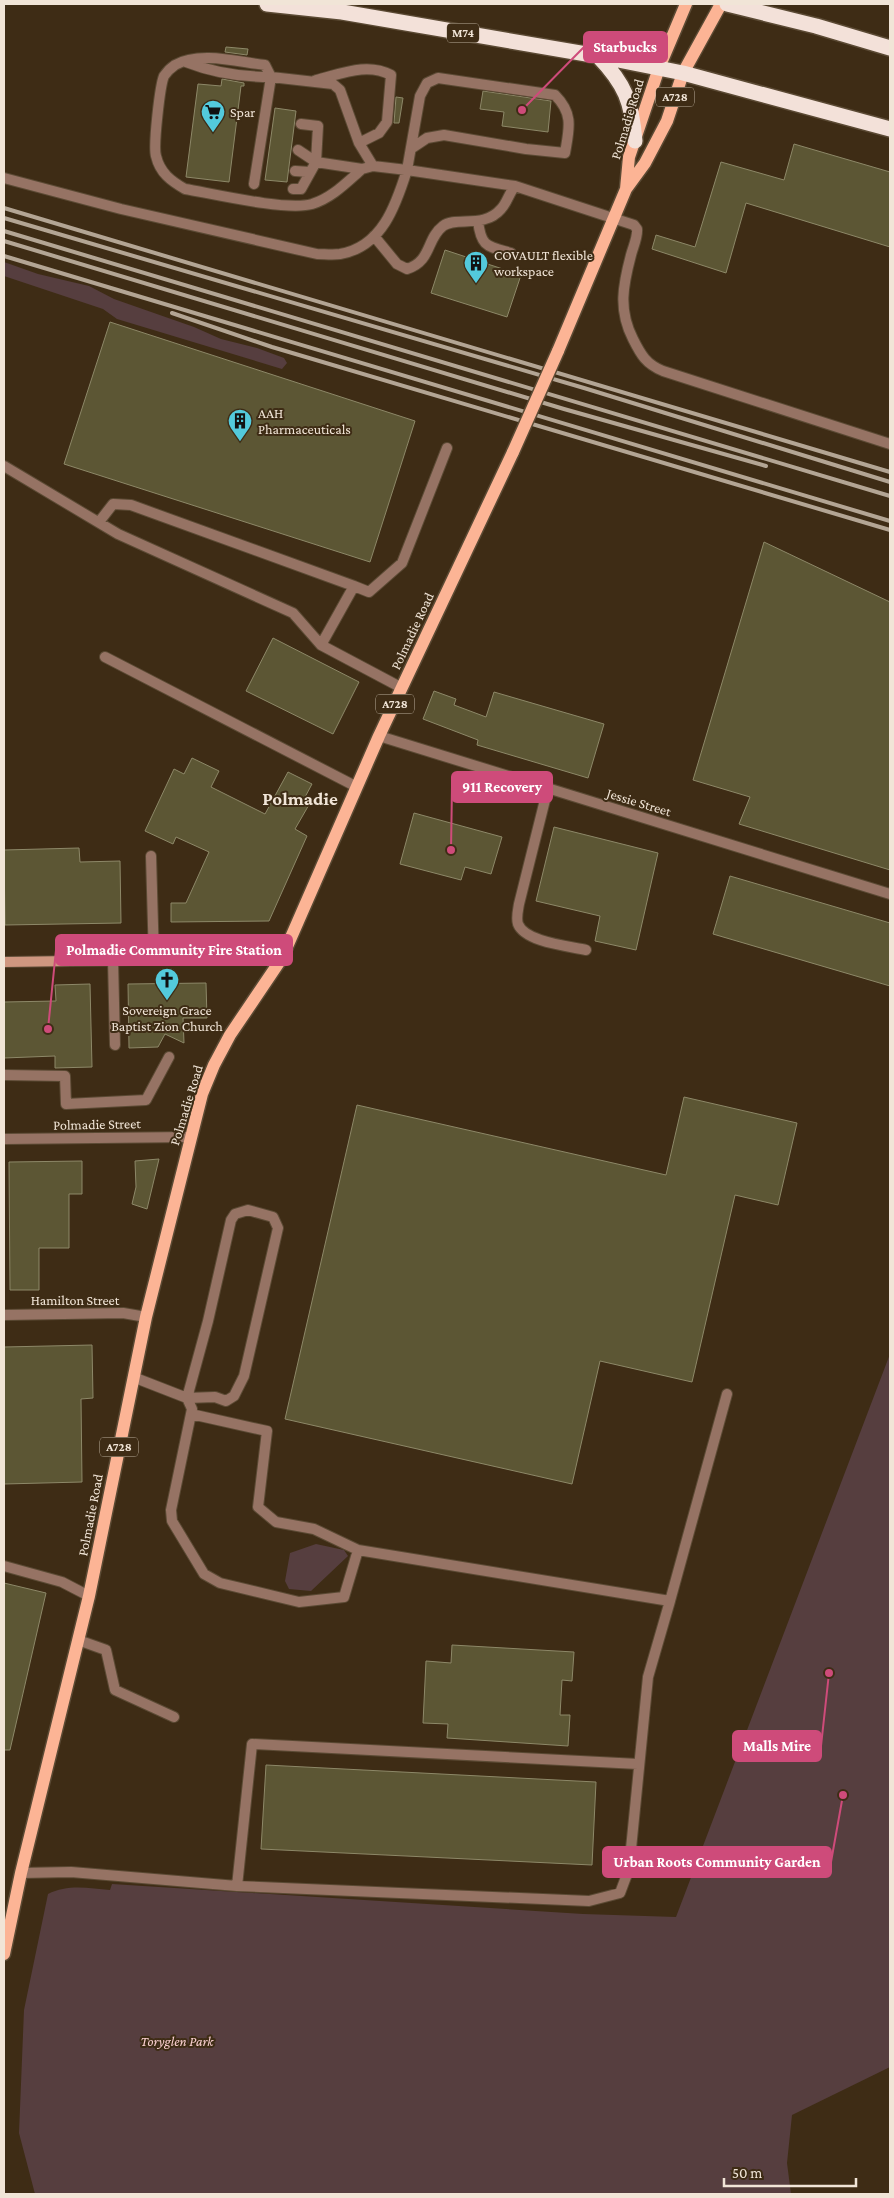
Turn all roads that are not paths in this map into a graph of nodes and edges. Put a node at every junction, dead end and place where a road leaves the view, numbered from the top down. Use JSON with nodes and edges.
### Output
{"nodes":[{"id":1,"x":267,"y":4,"type":"edge"},
{"id":2,"x":686,"y":4,"type":"edge"},
{"id":3,"x":721,"y":4,"type":"edge"},
{"id":4,"x":727,"y":4,"type":"edge"},
{"id":5,"x":890,"y":48,"type":"edge"},
{"id":6,"x":598,"y":56,"type":"junction"},
{"id":7,"x":659,"y":68,"type":"junction"},
{"id":8,"x":683,"y":73,"type":"junction"},
{"id":9,"x":271,"y":77,"type":"junction"},
{"id":10,"x":310,"y":81,"type":"junction"},
{"id":11,"x":301,"y":124,"type":"dead end"},
{"id":12,"x":890,"y":129,"type":"edge"},
{"id":13,"x":635,"y":141,"type":"junction"},
{"id":14,"x":359,"y":143,"type":"junction"},
{"id":15,"x":412,"y":148,"type":"junction"},
{"id":16,"x":298,"y":150,"type":"dead end"},
{"id":17,"x":316,"y":162,"type":"junction"},
{"id":18,"x":373,"y":166,"type":"junction"},
{"id":19,"x":362,"y":169,"type":"junction"},
{"id":20,"x":407,"y":170,"type":"junction"},
{"id":21,"x":295,"y":171,"type":"dead end"},
{"id":22,"x":310,"y":172,"type":"junction"},
{"id":23,"x":4,"y":178,"type":"edge"},
{"id":24,"x":254,"y":184,"type":"dead end"},
{"id":25,"x":515,"y":186,"type":"junction"},
{"id":26,"x":626,"y":188,"type":"junction"},
{"id":27,"x":293,"y":189,"type":"dead end"},
{"id":28,"x":614,"y":219,"type":"junction"},
{"id":29,"x":478,"y":221,"type":"junction"},
{"id":30,"x":374,"y":236,"type":"junction"},
{"id":31,"x":511,"y":253,"type":"dead end"},
{"id":32,"x":890,"y":444,"type":"edge"},
{"id":33,"x":447,"y":448,"type":"dead end"},
{"id":34,"x":4,"y":466,"type":"edge"},
{"id":35,"x":98,"y":522,"type":"junction"},
{"id":36,"x":354,"y":586,"type":"junction"},
{"id":37,"x":322,"y":645,"type":"junction"},
{"id":38,"x":105,"y":657,"type":"dead end"},
{"id":39,"x":402,"y":688,"type":"junction"},
{"id":40,"x":380,"y":736,"type":"junction"},
{"id":41,"x":357,"y":787,"type":"junction"},
{"id":42,"x":548,"y":788,"type":"junction"},
{"id":43,"x":151,"y":856,"type":"dead end"},
{"id":44,"x":890,"y":894,"type":"edge"},
{"id":45,"x":586,"y":950,"type":"dead end"},
{"id":46,"x":282,"y":958,"type":"junction"},
{"id":47,"x":113,"y":960,"type":"junction"},
{"id":48,"x":154,"y":960,"type":"junction"},
{"id":49,"x":4,"y":962,"type":"edge"},
{"id":50,"x":116,"y":1044,"type":"dead end"},
{"id":51,"x":169,"y":1057,"type":"dead end"},
{"id":52,"x":4,"y":1075,"type":"edge"},
{"id":53,"x":190,"y":1136,"type":"junction"},
{"id":54,"x":4,"y":1139,"type":"edge"},
{"id":55,"x":4,"y":1314,"type":"edge"},
{"id":56,"x":146,"y":1317,"type":"junction"},
{"id":57,"x":133,"y":1377,"type":"junction"},
{"id":58,"x":727,"y":1394,"type":"dead end"},
{"id":59,"x":187,"y":1398,"type":"junction"},
{"id":60,"x":191,"y":1414,"type":"junction"},
{"id":61,"x":358,"y":1550,"type":"junction"},
{"id":62,"x":4,"y":1566,"type":"edge"},
{"id":63,"x":89,"y":1596,"type":"junction"},
{"id":64,"x":670,"y":1601,"type":"junction"},
{"id":65,"x":78,"y":1640,"type":"junction"},
{"id":66,"x":174,"y":1717,"type":"dead end"},
{"id":67,"x":638,"y":1764,"type":"junction"},
{"id":68,"x":21,"y":1874,"type":"junction"},
{"id":69,"x":237,"y":1886,"type":"junction"},
{"id":70,"x":4,"y":1954,"type":"edge"}],
"edges":[{"from":1,"to":6,"type":"highway","number":"M74"},
{"from":2,"to":7,"type":"main road","name":"Polmadie Road","number":"A728"},
{"from":3,"to":8,"type":"main road","name":"Polmadie Road","number":"A728"},
{"from":4,"to":5,"type":"highway"},
{"from":6,"to":7,"type":"highway","number":"M74"},
{"from":6,"to":13,"type":"highway"},
{"from":7,"to":8,"type":"highway","number":"M74"},
{"from":7,"to":13,"type":"main road","name":"Polmadie Road","number":"A728"},
{"from":8,"to":12,"type":"highway","number":"M74"},
{"from":8,"to":26,"type":"main road","name":"Polmadie Road","number":"A728"},
{"from":9,"to":10,"type":"street"},
{"from":9,"to":19,"type":"street"},
{"from":9,"to":24,"type":"street"},
{"from":10,"to":14,"type":"street"},
{"from":10,"to":14,"type":"street"},
{"from":11,"to":17,"type":"street"},
{"from":13,"to":26,"type":"main road","name":"Polmadie Road","number":"A728"},
{"from":14,"to":18,"type":"street"},
{"from":15,"to":15,"type":"street"},
{"from":15,"to":20,"type":"street"},
{"from":16,"to":17,"type":"street"},
{"from":17,"to":19,"type":"street"},
{"from":17,"to":22,"type":"street"},
{"from":18,"to":19,"type":"street"},
{"from":18,"to":20,"type":"street"},
{"from":20,"to":25,"type":"street"},
{"from":20,"to":30,"type":"street"},
{"from":21,"to":22,"type":"street"},
{"from":22,"to":27,"type":"street"},
{"from":23,"to":30,"type":"street"},
{"from":25,"to":28,"type":"street"},
{"from":25,"to":29,"type":"street"},
{"from":26,"to":28,"type":"main road","name":"Polmadie Road","number":"A728"},
{"from":28,"to":32,"type":"street"},
{"from":28,"to":39,"type":"main road","name":"Polmadie Road","number":"A728","bridge":true},
{"from":29,"to":30,"type":"street"},
{"from":29,"to":31,"type":"street"},
{"from":33,"to":36,"type":"street"},
{"from":34,"to":35,"type":"street"},
{"from":35,"to":36,"type":"street"},
{"from":35,"to":37,"type":"street"},
{"from":36,"to":37,"type":"street"},
{"from":37,"to":39,"type":"street"},
{"from":38,"to":41,"type":"street"},
{"from":39,"to":40,"type":"main road","name":"Polmadie Road","number":"A728"},
{"from":40,"to":41,"type":"main road","name":"Polmadie Road","number":"A728"},
{"from":40,"to":42,"type":"street","name":"Jessie Street"},
{"from":41,"to":46,"type":"main road","name":"Polmadie Road","number":"A728"},
{"from":42,"to":44,"type":"street","name":"Jessie Street"},
{"from":42,"to":45,"type":"street"},
{"from":43,"to":48,"type":"street"},
{"from":46,"to":48,"type":"main road"},
{"from":46,"to":53,"type":"main road","name":"Polmadie Road","number":"A728"},
{"from":47,"to":48,"type":"main road"},
{"from":47,"to":49,"type":"main road"},
{"from":47,"to":50,"type":"street"},
{"from":51,"to":52,"type":"street"},
{"from":53,"to":54,"type":"street","name":"Polmadie Street"},
{"from":53,"to":56,"type":"main road","name":"Polmadie Road","number":"A728"},
{"from":55,"to":56,"type":"street","name":"Hamilton Street"},
{"from":56,"to":57,"type":"main road","name":"Polmadie Road","number":"A728"},
{"from":57,"to":59,"type":"street"},
{"from":57,"to":63,"type":"main road","name":"Polmadie Road","number":"A728"},
{"from":58,"to":64,"type":"street"},
{"from":59,"to":59,"type":"street"},
{"from":59,"to":60,"type":"street"},
{"from":60,"to":61,"type":"street"},
{"from":60,"to":61,"type":"street"},
{"from":61,"to":64,"type":"street"},
{"from":62,"to":63,"type":"street"},
{"from":63,"to":65,"type":"main road","name":"Polmadie Road","number":"A728"},
{"from":64,"to":67,"type":"street"},
{"from":65,"to":66,"type":"street"},
{"from":65,"to":68,"type":"main road","name":"Polmadie Road","number":"A728"},
{"from":67,"to":69,"type":"street"},
{"from":67,"to":69,"type":"street"},
{"from":68,"to":69,"type":"street"},
{"from":68,"to":70,"type":"main road","name":"Polmadie Road","number":"A728"}]}
